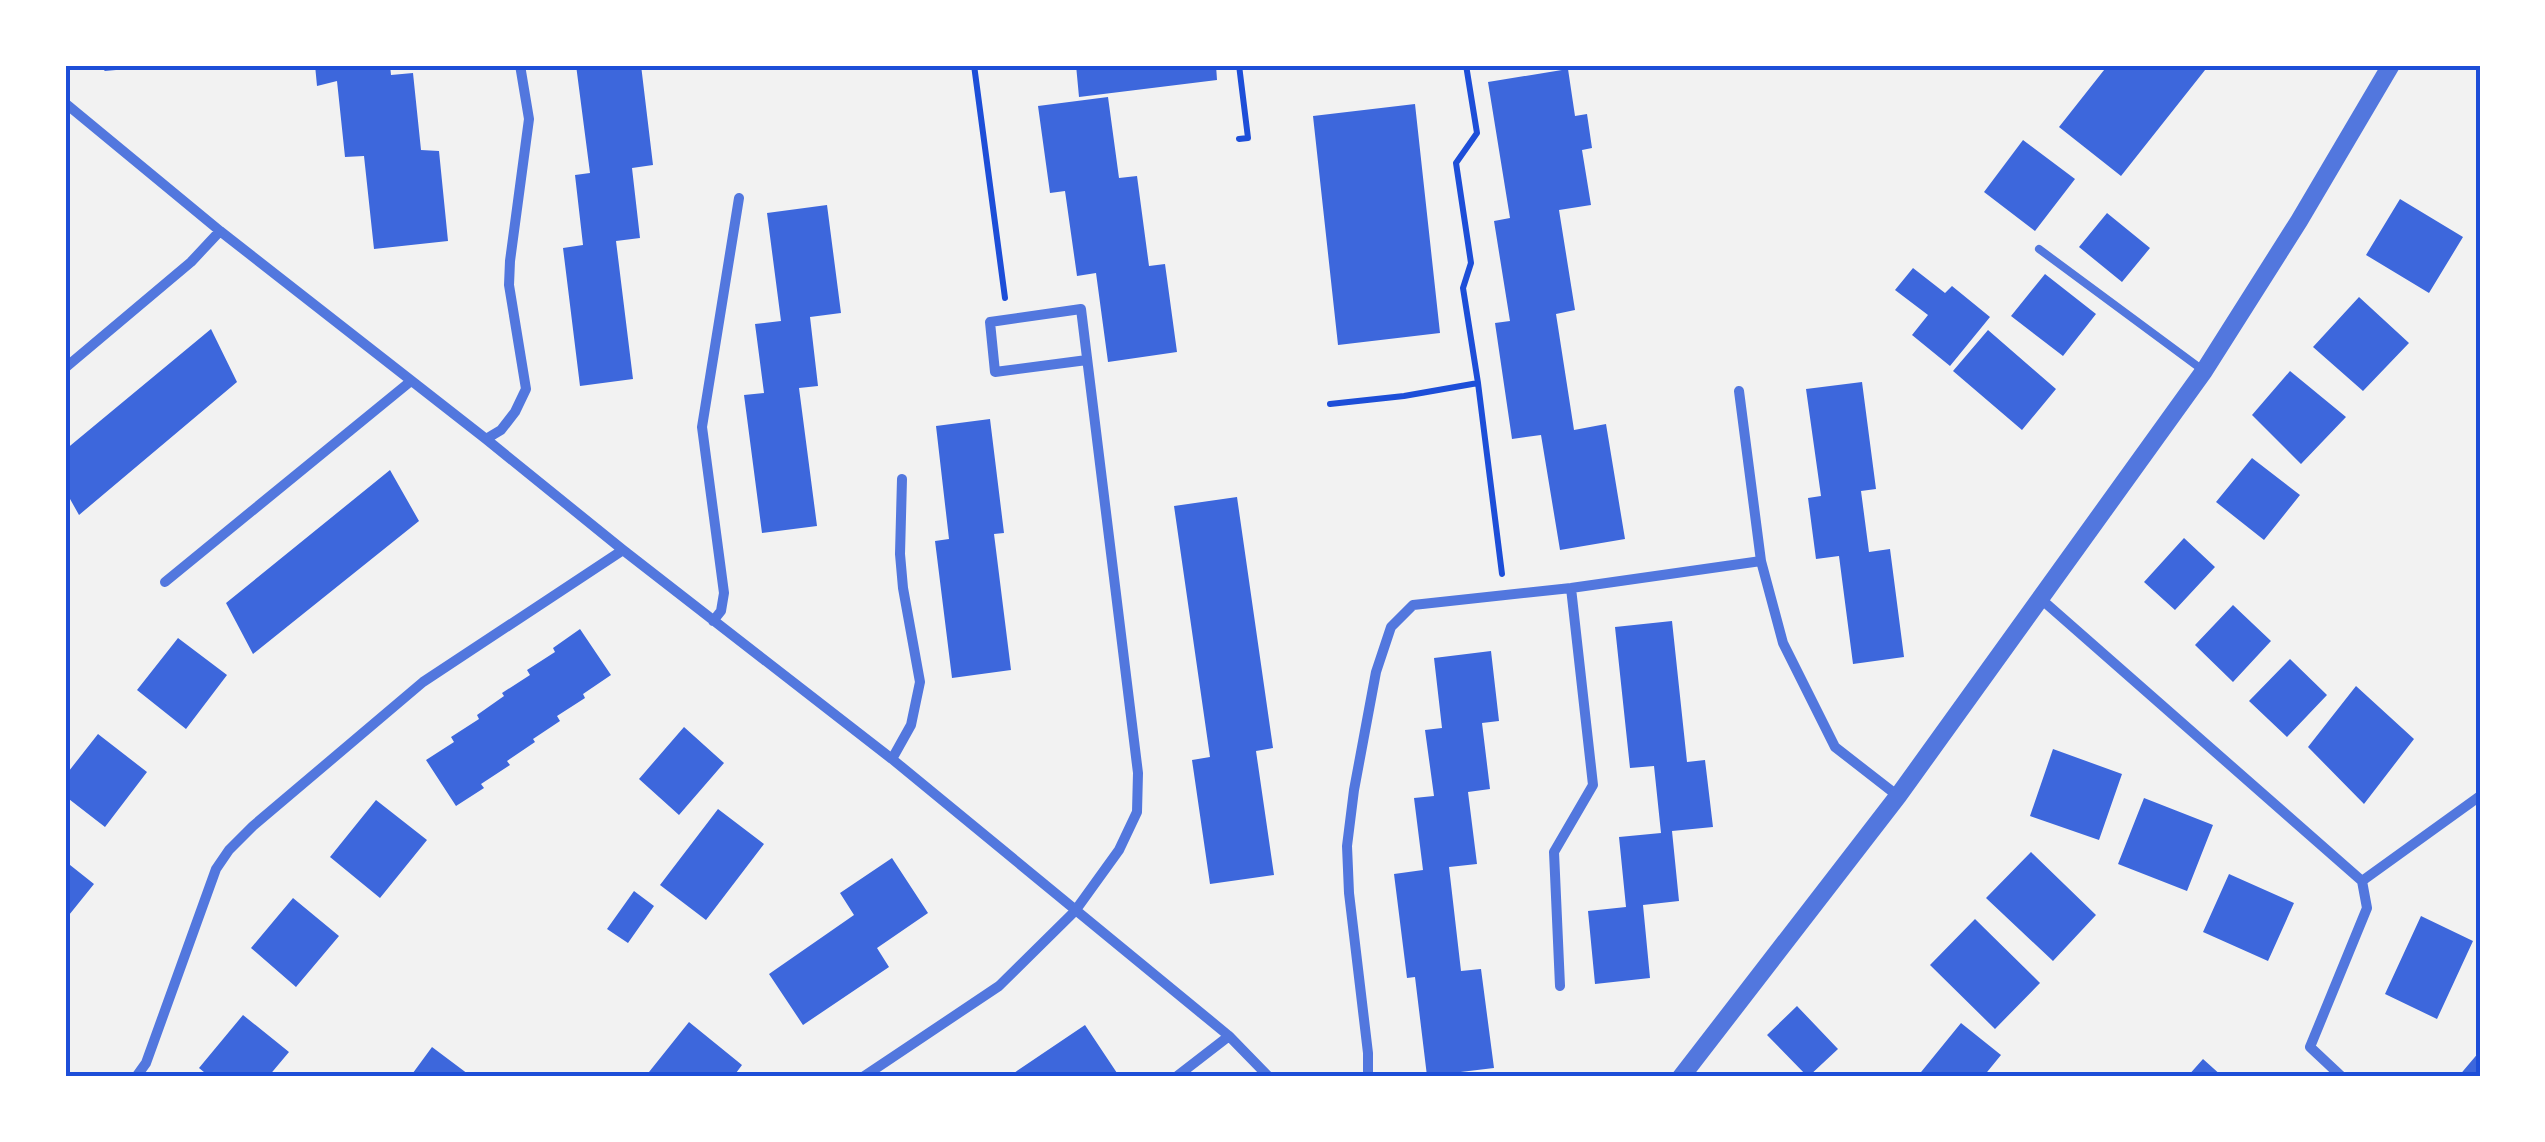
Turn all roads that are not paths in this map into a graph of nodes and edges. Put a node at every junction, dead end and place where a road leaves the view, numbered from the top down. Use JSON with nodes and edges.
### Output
{"nodes":[{"id":1,"x":520,"y":65,"type":"edge"},
{"id":2,"x":2392,"y":65,"type":"edge"},
{"id":3,"x":65,"y":103,"type":"edge"},
{"id":4,"x":739,"y":198,"type":"dead end"},
{"id":5,"x":220,"y":230,"type":"junction"},
{"id":6,"x":2039,"y":250,"type":"dead end"},
{"id":7,"x":1087,"y":360,"type":"junction"},
{"id":8,"x":65,"y":368,"type":"edge"},
{"id":9,"x":2204,"y":371,"type":"junction"},
{"id":10,"x":411,"y":381,"type":"junction"},
{"id":11,"x":1739,"y":391,"type":"dead end"},
{"id":12,"x":486,"y":439,"type":"junction"},
{"id":13,"x":902,"y":478,"type":"dead end"},
{"id":14,"x":623,"y":550,"type":"junction"},
{"id":15,"x":1761,"y":561,"type":"junction"},
{"id":16,"x":165,"y":582,"type":"dead end"},
{"id":17,"x":1571,"y":588,"type":"junction"},
{"id":18,"x":2041,"y":599,"type":"junction"},
{"id":19,"x":713,"y":622,"type":"junction"},
{"id":20,"x":892,"y":759,"type":"junction"},
{"id":21,"x":1898,"y":796,"type":"junction"},
{"id":22,"x":2480,"y":796,"type":"edge"},
{"id":23,"x":2362,"y":880,"type":"junction"},
{"id":24,"x":1075,"y":911,"type":"junction"},
{"id":25,"x":1560,"y":986,"type":"dead end"},
{"id":26,"x":1230,"y":1036,"type":"junction"},
{"id":27,"x":136,"y":1077,"type":"edge"},
{"id":28,"x":863,"y":1077,"type":"edge"},
{"id":29,"x":1176,"y":1077,"type":"edge"},
{"id":30,"x":1269,"y":1077,"type":"edge"},
{"id":31,"x":1368,"y":1077,"type":"edge"},
{"id":32,"x":1681,"y":1077,"type":"edge"},
{"id":33,"x":2342,"y":1077,"type":"edge"}],
"edges":[{"from":1,"to":12,"type":"street"},
{"from":2,"to":9,"type":"street"},
{"from":3,"to":5,"type":"street"},
{"from":4,"to":19,"type":"street"},
{"from":5,"to":8,"type":"street"},
{"from":5,"to":10,"type":"street"},
{"from":6,"to":9,"type":"lane"},
{"from":7,"to":7,"type":"street"},
{"from":7,"to":24,"type":"street"},
{"from":9,"to":18,"type":"street"},
{"from":10,"to":12,"type":"street"},
{"from":10,"to":16,"type":"street"},
{"from":11,"to":15,"type":"street"},
{"from":12,"to":14,"type":"street"},
{"from":13,"to":20,"type":"street"},
{"from":14,"to":19,"type":"street"},
{"from":14,"to":27,"type":"street"},
{"from":15,"to":17,"type":"street"},
{"from":15,"to":21,"type":"street"},
{"from":17,"to":25,"type":"street"},
{"from":17,"to":31,"type":"street"},
{"from":18,"to":21,"type":"street"},
{"from":18,"to":23,"type":"street"},
{"from":19,"to":20,"type":"street"},
{"from":20,"to":24,"type":"street"},
{"from":21,"to":32,"type":"street"},
{"from":22,"to":23,"type":"street"},
{"from":23,"to":33,"type":"street"},
{"from":24,"to":26,"type":"street"},
{"from":24,"to":28,"type":"street"},
{"from":26,"to":29,"type":"street"},
{"from":26,"to":30,"type":"street"}]}
